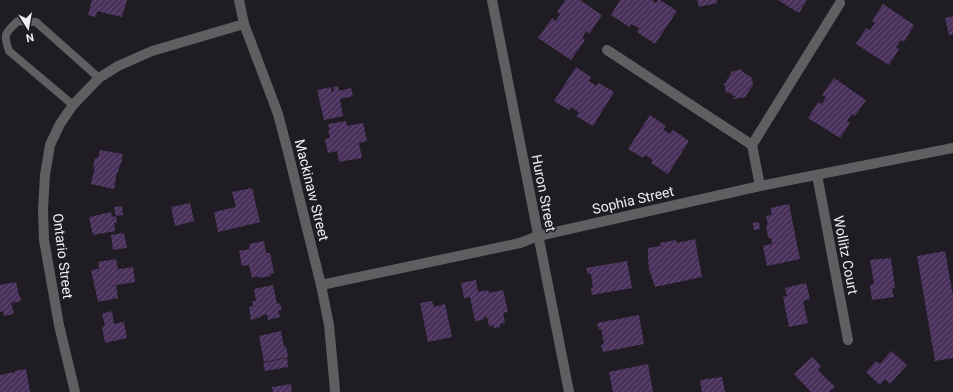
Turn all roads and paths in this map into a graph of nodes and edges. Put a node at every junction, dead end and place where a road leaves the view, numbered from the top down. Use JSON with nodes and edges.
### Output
{"nodes":[{"id":1,"x":240,"y":0,"type":"edge"},
{"id":2,"x":492,"y":0,"type":"edge"},
{"id":3,"x":840,"y":3,"type":"dead end"},
{"id":4,"x":244,"y":24,"type":"junction"},
{"id":5,"x":607,"y":50,"type":"dead end"},
{"id":6,"x":100,"y":78,"type":"junction"},
{"id":7,"x":73,"y":105,"type":"junction"},
{"id":8,"x":752,"y":145,"type":"junction"},
{"id":9,"x":953,"y":148,"type":"edge"},
{"id":10,"x":817,"y":175,"type":"junction"},
{"id":11,"x":760,"y":186,"type":"junction"},
{"id":12,"x":538,"y":236,"type":"junction"},
{"id":13,"x":321,"y":285,"type":"junction"},
{"id":14,"x":848,"y":340,"type":"dead end"},
{"id":15,"x":75,"y":392,"type":"edge"},
{"id":16,"x":335,"y":392,"type":"edge"},
{"id":17,"x":568,"y":392,"type":"edge"}],
"edges":[{"from":1,"to":4,"type":"street","name":"Mackinaw Street"},
{"from":2,"to":12,"type":"street","name":"Huron Street"},
{"from":3,"to":8,"type":"street"},
{"from":4,"to":6,"type":"street","name":"Ontario Street"},
{"from":4,"to":13,"type":"street","name":"Mackinaw Street"},
{"from":5,"to":8,"type":"street"},
{"from":6,"to":7,"type":"street","name":"Ontario Street"},
{"from":6,"to":7,"type":"lane"},
{"from":7,"to":15,"type":"street","name":"Ontario Street"},
{"from":8,"to":11,"type":"street"},
{"from":9,"to":10,"type":"street","name":"Sophia Street"},
{"from":10,"to":11,"type":"street","name":"Sophia Street"},
{"from":10,"to":14,"type":"street","name":"Wollitz Court"},
{"from":11,"to":12,"type":"street","name":"Sophia Street"},
{"from":12,"to":13,"type":"street","name":"Sophia Street"},
{"from":12,"to":17,"type":"street","name":"Huron Street"},
{"from":13,"to":16,"type":"street","name":"Mackinaw Street"}]}
